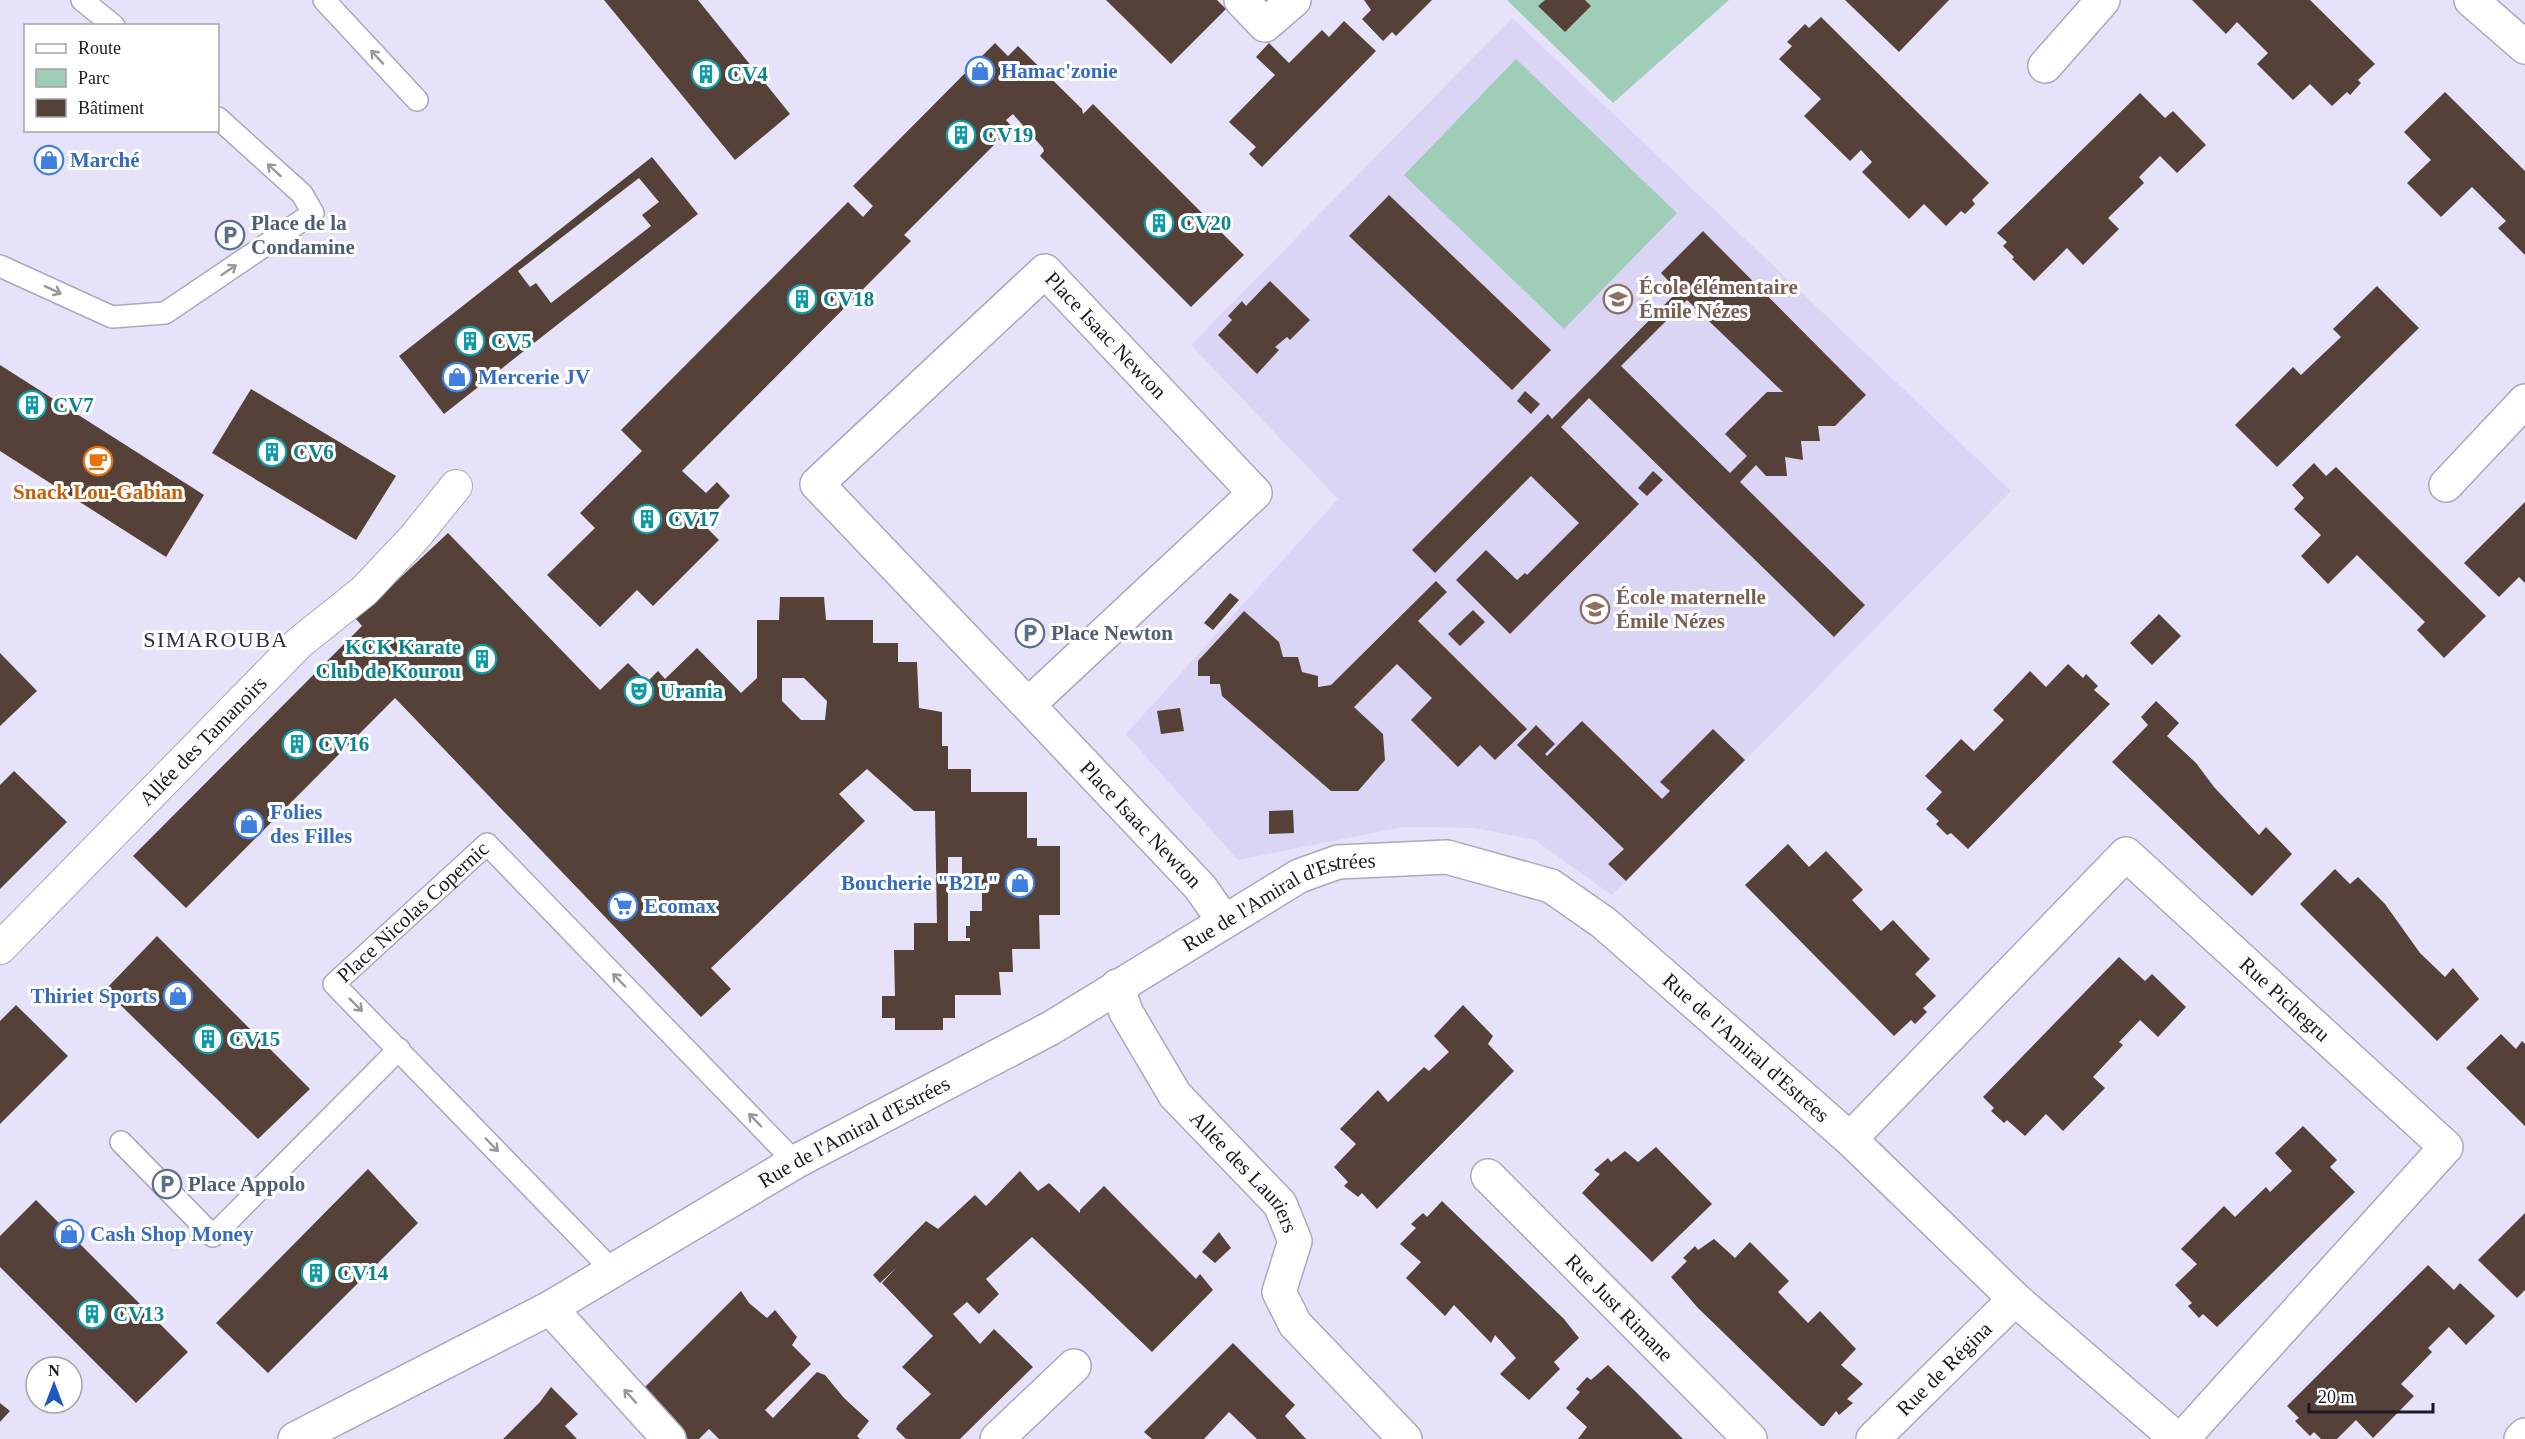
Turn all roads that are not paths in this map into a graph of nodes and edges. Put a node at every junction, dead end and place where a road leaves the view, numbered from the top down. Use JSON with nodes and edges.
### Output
{"nodes":[{"id":1,"x":82,"y":0,"type":"edge"},
{"id":2,"x":324,"y":0,"type":"edge"},
{"id":3,"x":1241,"y":0,"type":"edge"},
{"id":4,"x":1294,"y":0,"type":"edge"},
{"id":5,"x":2103,"y":0,"type":"edge"},
{"id":6,"x":2471,"y":0,"type":"edge"},
{"id":7,"x":112,"y":24,"type":"edge"},
{"id":8,"x":2525,"y":47,"type":"edge"},
{"id":9,"x":2045,"y":66,"type":"dead end"},
{"id":10,"x":417,"y":100,"type":"dead end"},
{"id":11,"x":219,"y":119,"type":"edge"},
{"id":12,"x":0,"y":266,"type":"edge"},
{"id":13,"x":2525,"y":401,"type":"edge"},
{"id":14,"x":2446,"y":485,"type":"dead end"},
{"id":15,"x":456,"y":486,"type":"dead end"},
{"id":16,"x":1028,"y":705,"type":"junction"},
{"id":17,"x":1224,"y":921,"type":"junction"},
{"id":18,"x":0,"y":948,"type":"edge"},
{"id":19,"x":1118,"y":986,"type":"junction"},
{"id":20,"x":399,"y":1049,"type":"junction"},
{"id":21,"x":1850,"y":1139,"type":"junction"},
{"id":22,"x":121,"y":1142,"type":"dead end"},
{"id":23,"x":795,"y":1162,"type":"junction"},
{"id":24,"x":1488,"y":1176,"type":"dead end"},
{"id":25,"x":613,"y":1271,"type":"junction"},
{"id":26,"x":2015,"y":1299,"type":"junction"},
{"id":27,"x":550,"y":1308,"type":"junction"},
{"id":28,"x":1074,"y":1366,"type":"dead end"},
{"id":29,"x":2525,"y":1435,"type":"edge"},
{"id":30,"x":295,"y":1439,"type":"edge"},
{"id":31,"x":669,"y":1439,"type":"edge"},
{"id":32,"x":997,"y":1439,"type":"edge"},
{"id":33,"x":1405,"y":1439,"type":"edge"},
{"id":34,"x":1750,"y":1439,"type":"edge"},
{"id":35,"x":1873,"y":1439,"type":"edge"},
{"id":36,"x":2177,"y":1439,"type":"edge"},
{"id":37,"x":2182,"y":1439,"type":"edge"},
{"id":38,"x":2521,"y":1439,"type":"edge"}],
"edges":[{"from":1,"to":7,"type":"lane"},
{"from":10,"to":2,"type":"lane","one_way":true},
{"from":3,"to":4,"type":"street"},
{"from":5,"to":9,"type":"street"},
{"from":6,"to":8,"type":"street"},
{"from":12,"to":11,"type":"lane","one_way":true},
{"from":13,"to":14,"type":"street"},
{"from":15,"to":18,"type":"street","name":"Allée des Tamanoirs"},
{"from":16,"to":16,"type":"street","name":"Place Isaac Newton"},
{"from":16,"to":17,"type":"street","name":"Place Isaac Newton"},
{"from":17,"to":19,"type":"street","name":"Rue de l'Amiral d'Estrées"},
{"from":17,"to":21,"type":"street","name":"Rue de l'Amiral d'Estrées"},
{"from":19,"to":23,"type":"street","name":"Rue de l'Amiral d'Estrées"},
{"from":19,"to":33,"type":"street","name":"Allée des Lauriers"},
{"from":20,"to":22,"type":"lane"},
{"from":23,"to":20,"type":"lane","name":"Place Nicolas Copernic","one_way":true},
{"from":20,"to":25,"type":"lane","name":"Place Nicolas Copernic","one_way":true},
{"from":21,"to":26,"type":"street","name":"Rue de l'Amiral d'Estrées"},
{"from":21,"to":37,"type":"street","name":"Rue Pichegru"},
{"from":23,"to":25,"type":"street","name":"Rue de l'Amiral d'Estrées"},
{"from":24,"to":34,"type":"street","name":"Rue Just Rimane"},
{"from":25,"to":27,"type":"street","name":"Rue de l'Amiral d'Estrées"},
{"from":26,"to":35,"type":"street","name":"Rue de Régina"},
{"from":26,"to":36,"type":"street","name":"Rue de l'Amiral d'Estrées"},
{"from":27,"to":30,"type":"street","name":"Rue de l'Amiral d'Estrées"},
{"from":31,"to":27,"type":"street","one_way":true},
{"from":28,"to":32,"type":"street"},
{"from":29,"to":38,"type":"street"}]}
